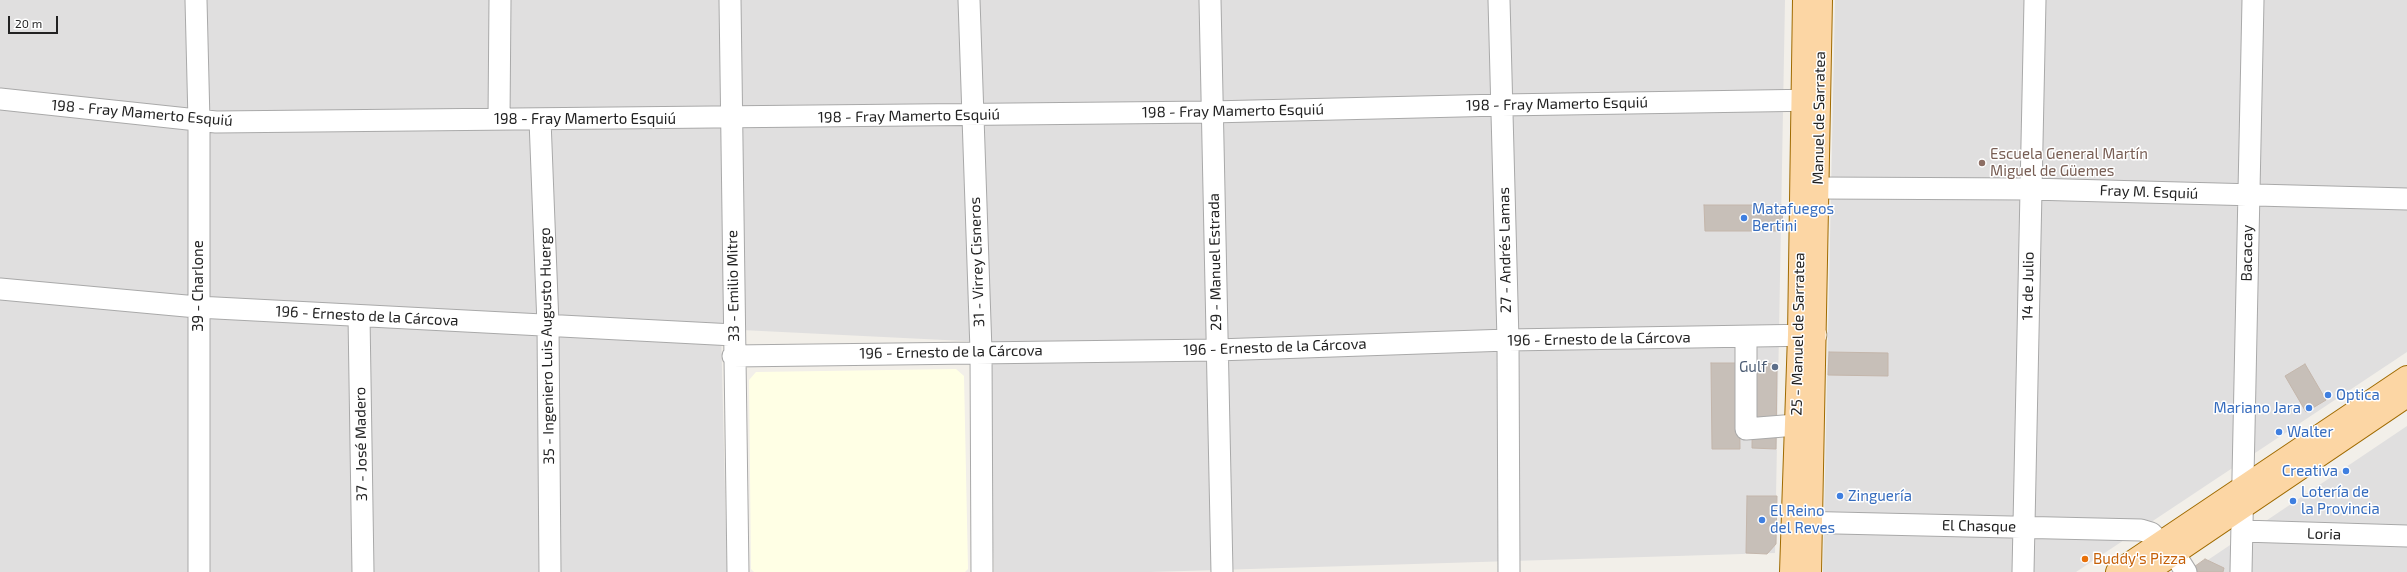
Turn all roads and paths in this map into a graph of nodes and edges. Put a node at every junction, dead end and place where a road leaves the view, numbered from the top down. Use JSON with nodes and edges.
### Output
{"nodes":[{"id":1,"x":196,"y":0,"type":"edge"},
{"id":2,"x":500,"y":0,"type":"edge"},
{"id":3,"x":730,"y":0,"type":"edge"},
{"id":4,"x":969,"y":0,"type":"edge"},
{"id":5,"x":1210,"y":0,"type":"edge"},
{"id":6,"x":1499,"y":0,"type":"edge"},
{"id":7,"x":1804,"y":0,"type":"edge"},
{"id":8,"x":1821,"y":0,"type":"edge"},
{"id":9,"x":2035,"y":0,"type":"edge"},
{"id":10,"x":2252,"y":0,"type":"edge"},
{"id":11,"x":0,"y":99,"type":"edge"},
{"id":12,"x":1811,"y":100,"type":"junction"},
{"id":13,"x":1502,"y":105,"type":"junction"},
{"id":14,"x":1211,"y":112,"type":"junction"},
{"id":15,"x":971,"y":115,"type":"junction"},
{"id":16,"x":731,"y":118,"type":"junction"},
{"id":17,"x":499,"y":119,"type":"junction"},
{"id":18,"x":540,"y":120,"type":"junction"},
{"id":19,"x":199,"y":121,"type":"junction"},
{"id":20,"x":1818,"y":188,"type":"junction"},
{"id":21,"x":2030,"y":189,"type":"junction"},
{"id":22,"x":2248,"y":195,"type":"junction"},
{"id":23,"x":2407,"y":199,"type":"edge"},
{"id":24,"x":0,"y":289,"type":"edge"},
{"id":25,"x":197,"y":307,"type":"junction"},
{"id":26,"x":359,"y":316,"type":"junction"},
{"id":27,"x":548,"y":325,"type":"junction"},
{"id":28,"x":734,"y":335,"type":"junction"},
{"id":29,"x":1808,"y":335,"type":"junction"},
{"id":30,"x":1746,"y":336,"type":"junction"},
{"id":31,"x":1508,"y":340,"type":"junction"},
{"id":32,"x":1218,"y":350,"type":"junction"},
{"id":33,"x":981,"y":351,"type":"junction"},
{"id":34,"x":733,"y":356,"type":"junction"},
{"id":35,"x":2407,"y":377,"type":"edge"},
{"id":36,"x":2407,"y":396,"type":"edge"},
{"id":37,"x":1796,"y":425,"type":"junction"},
{"id":38,"x":2243,"y":497,"type":"junction"},
{"id":39,"x":1802,"y":522,"type":"junction"},
{"id":40,"x":2024,"y":527,"type":"junction"},
{"id":41,"x":2242,"y":531,"type":"junction"},
{"id":42,"x":2407,"y":536,"type":"edge"},
{"id":43,"x":2168,"y":548,"type":"junction"},
{"id":44,"x":199,"y":572,"type":"edge"},
{"id":45,"x":363,"y":572,"type":"edge"},
{"id":46,"x":550,"y":572,"type":"edge"},
{"id":47,"x":738,"y":572,"type":"edge"},
{"id":48,"x":982,"y":572,"type":"edge"},
{"id":49,"x":1222,"y":572,"type":"edge"},
{"id":50,"x":1509,"y":572,"type":"edge"},
{"id":51,"x":1791,"y":572,"type":"edge"},
{"id":52,"x":1810,"y":572,"type":"edge"},
{"id":53,"x":2023,"y":572,"type":"edge"},
{"id":54,"x":2117,"y":572,"type":"edge"},
{"id":55,"x":2147,"y":572,"type":"edge"},
{"id":56,"x":2186,"y":572,"type":"edge"},
{"id":57,"x":2241,"y":572,"type":"edge"}],
"edges":[{"from":1,"to":19,"type":"street","name":"39 - Charlone"},
{"from":2,"to":17,"type":"street"},
{"from":3,"to":16,"type":"street","name":"33 - Emilio Mitre"},
{"from":4,"to":15,"type":"street","name":"31 - Virrey Cisneros"},
{"from":5,"to":14,"type":"street","name":"29 - Manuel Estrada"},
{"from":6,"to":13,"type":"street","name":"27 - Andrés Lamas"},
{"from":7,"to":12,"type":"main road","name":"25 - Manuel de Sarratea"},
{"from":8,"to":12,"type":"main road","name":"Manuel de Sarratea"},
{"from":9,"to":21,"type":"street","name":"14 de Julio"},
{"from":10,"to":22,"type":"street","name":"Bacacay"},
{"from":11,"to":19,"type":"street","name":"198 - Fray Mamerto Esquiú"},
{"from":12,"to":13,"type":"street","name":"198 - Fray Mamerto Esquiú"},
{"from":12,"to":20,"type":"main road","name":"Manuel de Sarratea"},
{"from":12,"to":29,"type":"main road","name":"25 - Manuel de Sarratea"},
{"from":13,"to":14,"type":"street","name":"198 - Fray Mamerto Esquiú"},
{"from":13,"to":31,"type":"street","name":"27 - Andrés Lamas"},
{"from":14,"to":15,"type":"street","name":"198 - Fray Mamerto Esquiú"},
{"from":14,"to":32,"type":"street","name":"29 - Manuel Estrada"},
{"from":15,"to":16,"type":"street","name":"198 - Fray Mamerto Esquiú"},
{"from":15,"to":33,"type":"street","name":"31 - Virrey Cisneros"},
{"from":16,"to":18,"type":"street","name":"198 - Fray Mamerto Esquiú"},
{"from":16,"to":28,"type":"street","name":"33 - Emilio Mitre"},
{"from":17,"to":18,"type":"street","name":"198 - Fray Mamerto Esquiú"},
{"from":17,"to":19,"type":"street","name":"198 - Fray Mamerto Esquiú"},
{"from":18,"to":27,"type":"street","name":"35 - Ingeniero Luis Augusto Huergo"},
{"from":19,"to":25,"type":"street","name":"39 - Charlone"},
{"from":20,"to":21,"type":"street","name":"Fray M. Esquiú"},
{"from":20,"to":29,"type":"main road","name":"Manuel de Sarratea"},
{"from":21,"to":22,"type":"street","name":"Fray M. Esquiú"},
{"from":21,"to":40,"type":"street","name":"14 de Julio"},
{"from":22,"to":23,"type":"street","name":"Fray M. Esquiú"},
{"from":22,"to":38,"type":"street","name":"Bacacay"},
{"from":24,"to":25,"type":"street","name":"196 - Ernesto de la Cárcova"},
{"from":25,"to":26,"type":"street","name":"196 - Ernesto de la Cárcova"},
{"from":25,"to":44,"type":"street","name":"39 - Charlone"},
{"from":26,"to":27,"type":"street","name":"196 - Ernesto de la Cárcova"},
{"from":26,"to":45,"type":"street","name":"37 - José Madero"},
{"from":27,"to":28,"type":"street","name":"196 - Ernesto de la Cárcova"},
{"from":27,"to":46,"type":"street","name":"35 - Ingeniero Luis Augusto Huergo"},
{"from":28,"to":34,"type":"street","name":"33 - Emilio Mitre"},
{"from":29,"to":30,"type":"street","name":"196 - Ernesto de la Cárcova"},
{"from":29,"to":37,"type":"main road","name":"25 - Manuel de Sarratea"},
{"from":29,"to":39,"type":"main road","name":"Manuel de Sarratea"},
{"from":30,"to":31,"type":"street","name":"196 - Ernesto de la Cárcova"},
{"from":30,"to":37,"type":"street"},
{"from":31,"to":32,"type":"street","name":"196 - Ernesto de la Cárcova"},
{"from":31,"to":50,"type":"street","name":"27 - Andrés Lamas"},
{"from":32,"to":33,"type":"street","name":"196 - Ernesto de la Cárcova"},
{"from":32,"to":49,"type":"street","name":"29 - Manuel Estrada"},
{"from":33,"to":34,"type":"street","name":"196 - Ernesto de la Cárcova"},
{"from":33,"to":48,"type":"street","name":"31 - Virrey Cisneros"},
{"from":34,"to":47,"type":"street","name":"33 - Emilio Mitre"},
{"from":35,"to":38,"type":"main road"},
{"from":36,"to":38,"type":"main road"},
{"from":37,"to":39,"type":"main road","name":"25 - Manuel de Sarratea"},
{"from":38,"to":41,"type":"street","name":"Bacacay"},
{"from":38,"to":43,"type":"main road"},
{"from":39,"to":40,"type":"street","name":"El Chasque"},
{"from":39,"to":51,"type":"main road","name":"25 - Manuel de Sarratea"},
{"from":39,"to":52,"type":"main road","name":"Manuel de Sarratea"},
{"from":40,"to":43,"type":"street","name":"El Chasque"},
{"from":40,"to":53,"type":"street","name":"14 de Julio"},
{"from":41,"to":42,"type":"street","name":"Loria"},
{"from":41,"to":57,"type":"street","name":"Bacacay"},
{"from":43,"to":54,"type":"main road"},
{"from":43,"to":55,"type":"main road"},
{"from":43,"to":56,"type":"street"}]}
